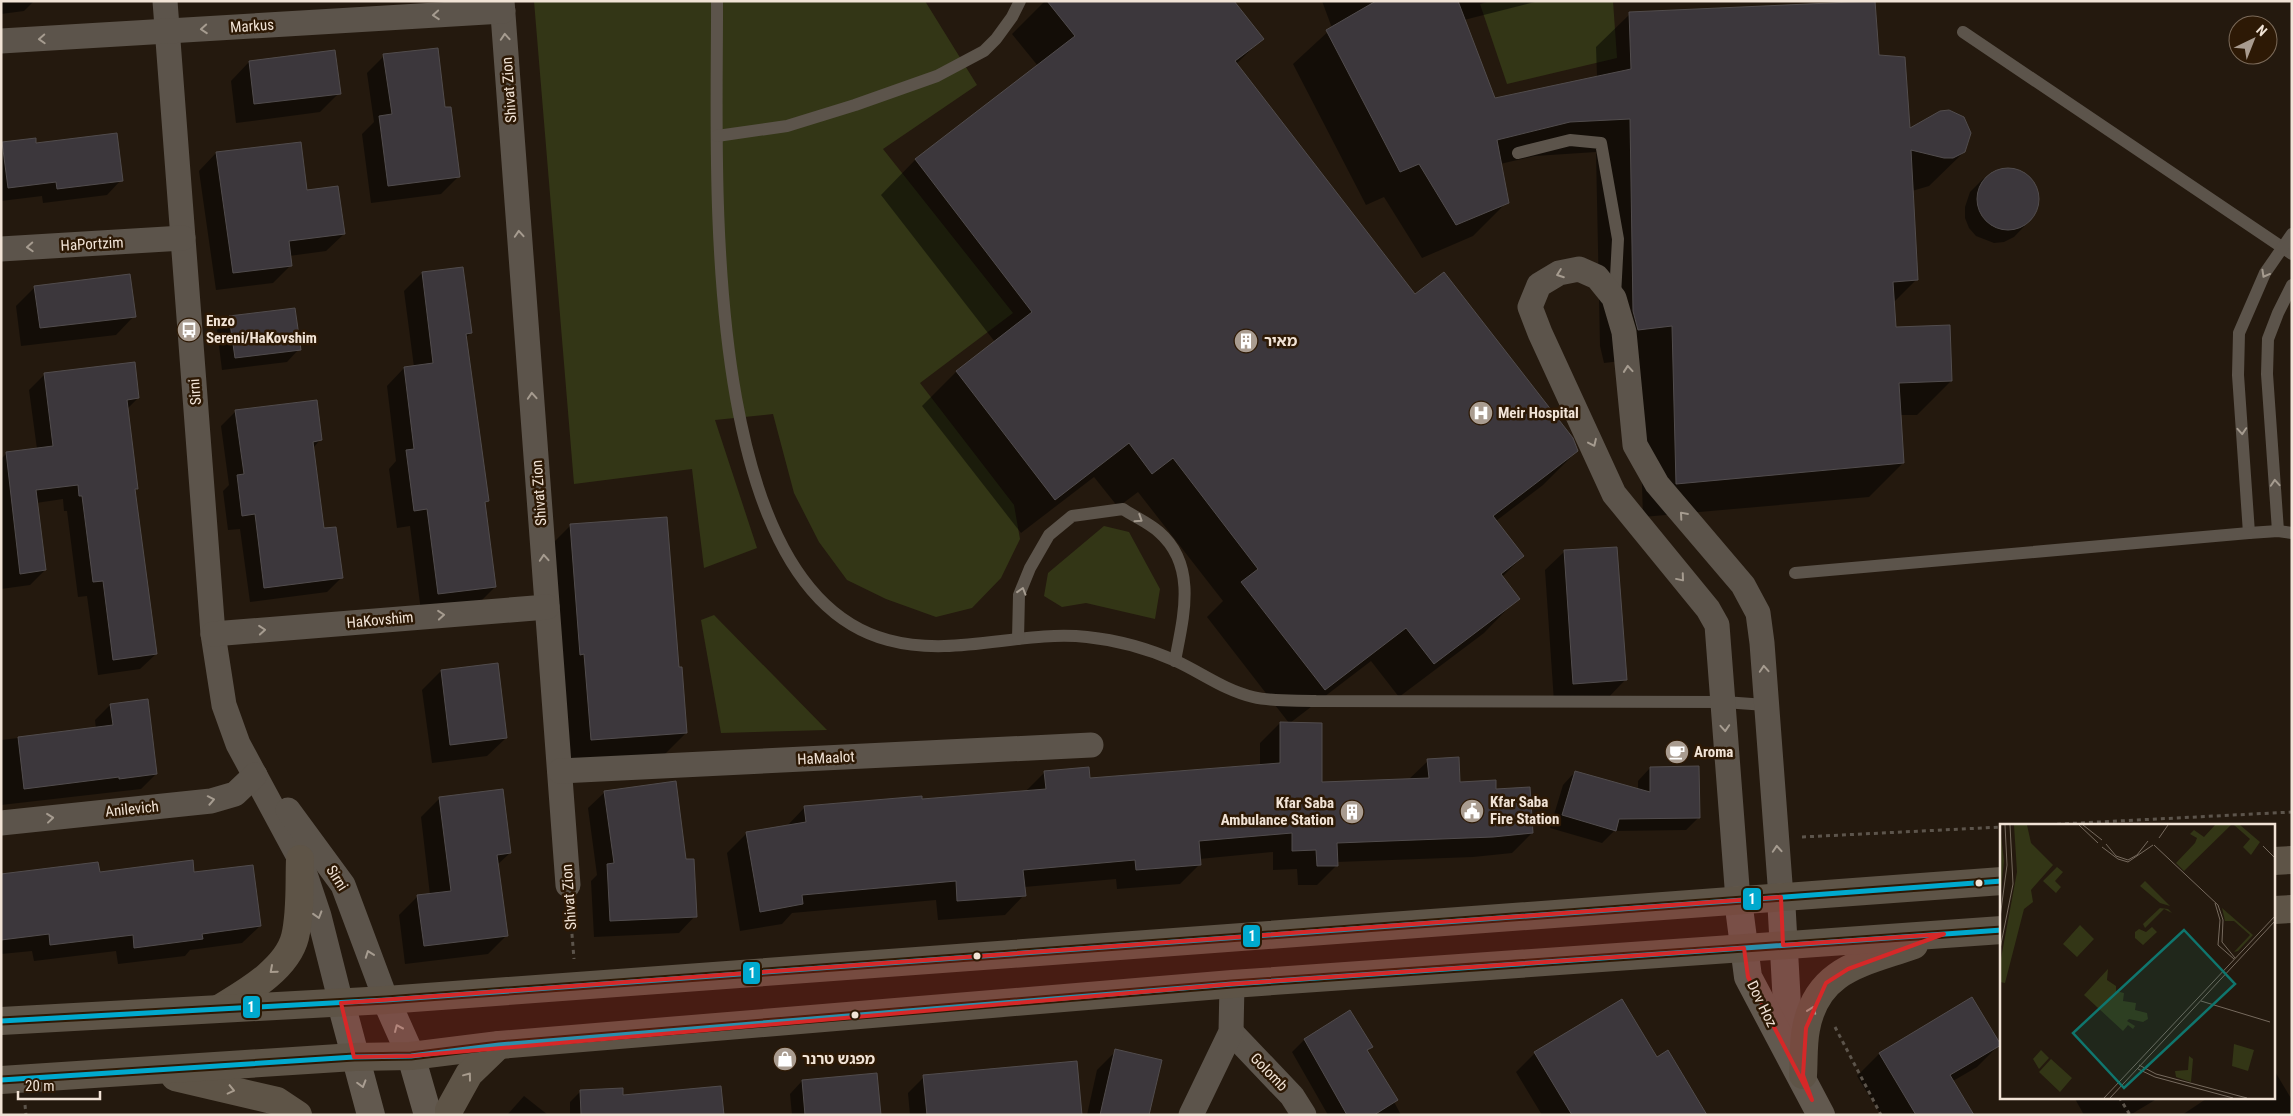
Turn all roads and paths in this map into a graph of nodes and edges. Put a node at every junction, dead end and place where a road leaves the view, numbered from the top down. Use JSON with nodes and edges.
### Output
{"nodes":[{"id":1,"x":165,"y":1,"type":"edge"},
{"id":2,"x":717,"y":1,"type":"edge"},
{"id":3,"x":1021,"y":2,"type":"edge"},
{"id":4,"x":502,"y":6,"type":"edge"},
{"id":5,"x":167,"y":31,"type":"junction"},
{"id":6,"x":1962,"y":32,"type":"dead end"},
{"id":7,"x":1,"y":41,"type":"edge"},
{"id":8,"x":717,"y":136,"type":"junction"},
{"id":9,"x":1518,"y":153,"type":"dead end"},
{"id":10,"x":2292,"y":234,"type":"edge"},
{"id":11,"x":183,"y":238,"type":"junction"},
{"id":12,"x":1,"y":249,"type":"edge"},
{"id":13,"x":2287,"y":251,"type":"edge"},
{"id":14,"x":2292,"y":285,"type":"edge"},
{"id":15,"x":1614,"y":298,"type":"junction"},
{"id":16,"x":2292,"y":527,"type":"edge"},
{"id":17,"x":2278,"y":531,"type":"junction"},
{"id":18,"x":2249,"y":533,"type":"junction"},
{"id":19,"x":2292,"y":533,"type":"edge"},
{"id":20,"x":1794,"y":573,"type":"dead end"},
{"id":21,"x":547,"y":607,"type":"junction"},
{"id":22,"x":213,"y":634,"type":"junction"},
{"id":23,"x":1018,"y":640,"type":"junction"},
{"id":24,"x":1176,"y":661,"type":"junction"},
{"id":25,"x":1724,"y":702,"type":"junction"},
{"id":26,"x":1766,"y":705,"type":"junction"},
{"id":27,"x":1092,"y":745,"type":"dead end"},
{"id":28,"x":560,"y":771,"type":"junction"},
{"id":29,"x":255,"y":775,"type":"junction"},
{"id":30,"x":2292,"y":812,"type":"edge"},
{"id":31,"x":1,"y":823,"type":"edge"},
{"id":32,"x":2060,"y":824,"type":"edge"},
{"id":33,"x":2000,"y":827,"type":"edge"},
{"id":34,"x":1776,"y":838,"type":"junction"},
{"id":35,"x":300,"y":859,"type":"junction"},
{"id":36,"x":2292,"y":860,"type":"edge"},
{"id":37,"x":2276,"y":861,"type":"edge"},
{"id":38,"x":2000,"y":881,"type":"edge"},
{"id":39,"x":568,"y":884,"type":"joint"},
{"id":40,"x":1781,"y":897,"type":"junction"},
{"id":41,"x":1738,"y":900,"type":"junction"},
{"id":42,"x":2292,"y":908,"type":"edge"},
{"id":43,"x":2276,"y":910,"type":"edge"},
{"id":44,"x":2000,"y":930,"type":"edge"},
{"id":45,"x":1944,"y":934,"type":"junction"},
{"id":46,"x":1784,"y":945,"type":"junction"},
{"id":47,"x":1744,"y":948,"type":"junction"},
{"id":48,"x":1232,"y":984,"type":"junction"},
{"id":49,"x":576,"y":986,"type":"junction"},
{"id":50,"x":1819,"y":992,"type":"junction"},
{"id":51,"x":386,"y":1000,"type":"junction"},
{"id":52,"x":341,"y":1003,"type":"junction"},
{"id":53,"x":217,"y":1010,"type":"junction"},
{"id":54,"x":1,"y":1021,"type":"edge"},
{"id":55,"x":1231,"y":1032,"type":"junction"},
{"id":56,"x":499,"y":1045,"type":"junction"},
{"id":57,"x":411,"y":1056,"type":"junction"},
{"id":58,"x":354,"y":1057,"type":"junction"},
{"id":59,"x":150,"y":1071,"type":"junction"},
{"id":60,"x":1,"y":1080,"type":"edge"},
{"id":61,"x":1812,"y":1097,"type":"edge"},
{"id":62,"x":2120,"y":1098,"type":"edge"},
{"id":63,"x":298,"y":1115,"type":"edge"},
{"id":64,"x":371,"y":1115,"type":"edge"},
{"id":65,"x":428,"y":1115,"type":"edge"},
{"id":66,"x":449,"y":1115,"type":"edge"},
{"id":67,"x":1191,"y":1115,"type":"edge"},
{"id":68,"x":1304,"y":1115,"type":"edge"},
{"id":69,"x":1882,"y":1115,"type":"edge"},
{"id":70,"x":2130,"y":1115,"type":"edge"}],
"edges":[{"from":1,"to":5,"type":"street","name":"Sirni"},
{"from":2,"to":8,"type":"lane"},
{"from":3,"to":8,"type":"lane"},
{"from":4,"to":5,"type":"street","name":"Markus","one_way":true},
{"from":21,"to":4,"type":"street","name":"Shivat Zion","one_way":true},
{"from":5,"to":7,"type":"street","name":"Markus","one_way":true},
{"from":5,"to":11,"type":"street","name":"Sirni"},
{"from":6,"to":13,"type":"lane"},
{"from":8,"to":23,"type":"lane"},
{"from":9,"to":15,"type":"lane"},
{"from":10,"to":13,"type":"lane"},
{"from":11,"to":12,"type":"street","name":"HaPortzim","one_way":true},
{"from":11,"to":22,"type":"street","name":"Sirni"},
{"from":13,"to":18,"type":"lane","one_way":true},
{"from":17,"to":14,"type":"lane","one_way":true},
{"from":15,"to":25,"type":"street","one_way":true},
{"from":26,"to":15,"type":"street","one_way":true},
{"from":16,"to":17,"type":"lane"},
{"from":17,"to":18,"type":"lane"},
{"from":17,"to":19,"type":"lane"},
{"from":18,"to":20,"type":"lane"},
{"from":22,"to":21,"type":"street","name":"HaKovshim","one_way":true},
{"from":21,"to":28,"type":"street","name":"Shivat Zion"},
{"from":22,"to":29,"type":"street","name":"Sirni"},
{"from":23,"to":24,"type":"lane"},
{"from":23,"to":24,"type":"lane","one_way":true},
{"from":24,"to":25,"type":"lane"},
{"from":25,"to":26,"type":"lane"},
{"from":25,"to":41,"type":"street","one_way":true},
{"from":26,"to":34,"type":"street"},
{"from":27,"to":28,"type":"street","name":"HaMaalot"},
{"from":28,"to":39,"type":"street","name":"Shivat Zion"},
{"from":31,"to":29,"type":"street","name":"Anilevich","one_way":true},
{"from":29,"to":35,"type":"street","name":"Sirni"},
{"from":51,"to":29,"type":"street","name":"Sirni","one_way":true},
{"from":30,"to":32,"type":"path"},
{"from":33,"to":34,"type":"path"},
{"from":40,"to":34,"type":"street","one_way":true},
{"from":35,"to":52,"type":"street","name":"Sirni","one_way":true},
{"from":35,"to":53,"type":"main road","one_way":true},
{"from":36,"to":37,"type":"main road"},
{"from":38,"to":40,"type":"main road"},
{"from":39,"to":49,"type":"path","name":"Shivat Zion"},
{"from":40,"to":41,"type":"main road"},
{"from":40,"to":46,"type":"street","name":"Dov Hoz"},
{"from":41,"to":47,"type":"street","name":"Dov Hoz"},
{"from":41,"to":49,"type":"main road"},
{"from":42,"to":43,"type":"main road"},
{"from":44,"to":45,"type":"main road"},
{"from":45,"to":46,"type":"main road"},
{"from":45,"to":50,"type":"main road"},
{"from":46,"to":47,"type":"main road"},
{"from":46,"to":61,"type":"street","name":"Dov Hoz"},
{"from":47,"to":48,"type":"main road"},
{"from":47,"to":61,"type":"street","name":"Dov Hoz"},
{"from":48,"to":55,"type":"street"},
{"from":48,"to":56,"type":"main road"},
{"from":49,"to":51,"type":"main road"},
{"from":61,"to":50,"type":"main road","one_way":true},
{"from":50,"to":69,"type":"path"},
{"from":51,"to":52,"type":"main road"},
{"from":57,"to":51,"type":"street","one_way":true},
{"from":52,"to":53,"type":"main road"},
{"from":52,"to":58,"type":"street"},
{"from":53,"to":54,"type":"main road"},
{"from":55,"to":67,"type":"street"},
{"from":55,"to":68,"type":"street","name":"Golomb"},
{"from":56,"to":57,"type":"main road"},
{"from":66,"to":56,"type":"main road","one_way":true},
{"from":57,"to":58,"type":"main road"},
{"from":57,"to":65,"type":"street"},
{"from":58,"to":59,"type":"main road"},
{"from":58,"to":64,"type":"street","one_way":true},
{"from":59,"to":60,"type":"main road"},
{"from":59,"to":63,"type":"main road","one_way":true},
{"from":62,"to":70,"type":"path"}]}
